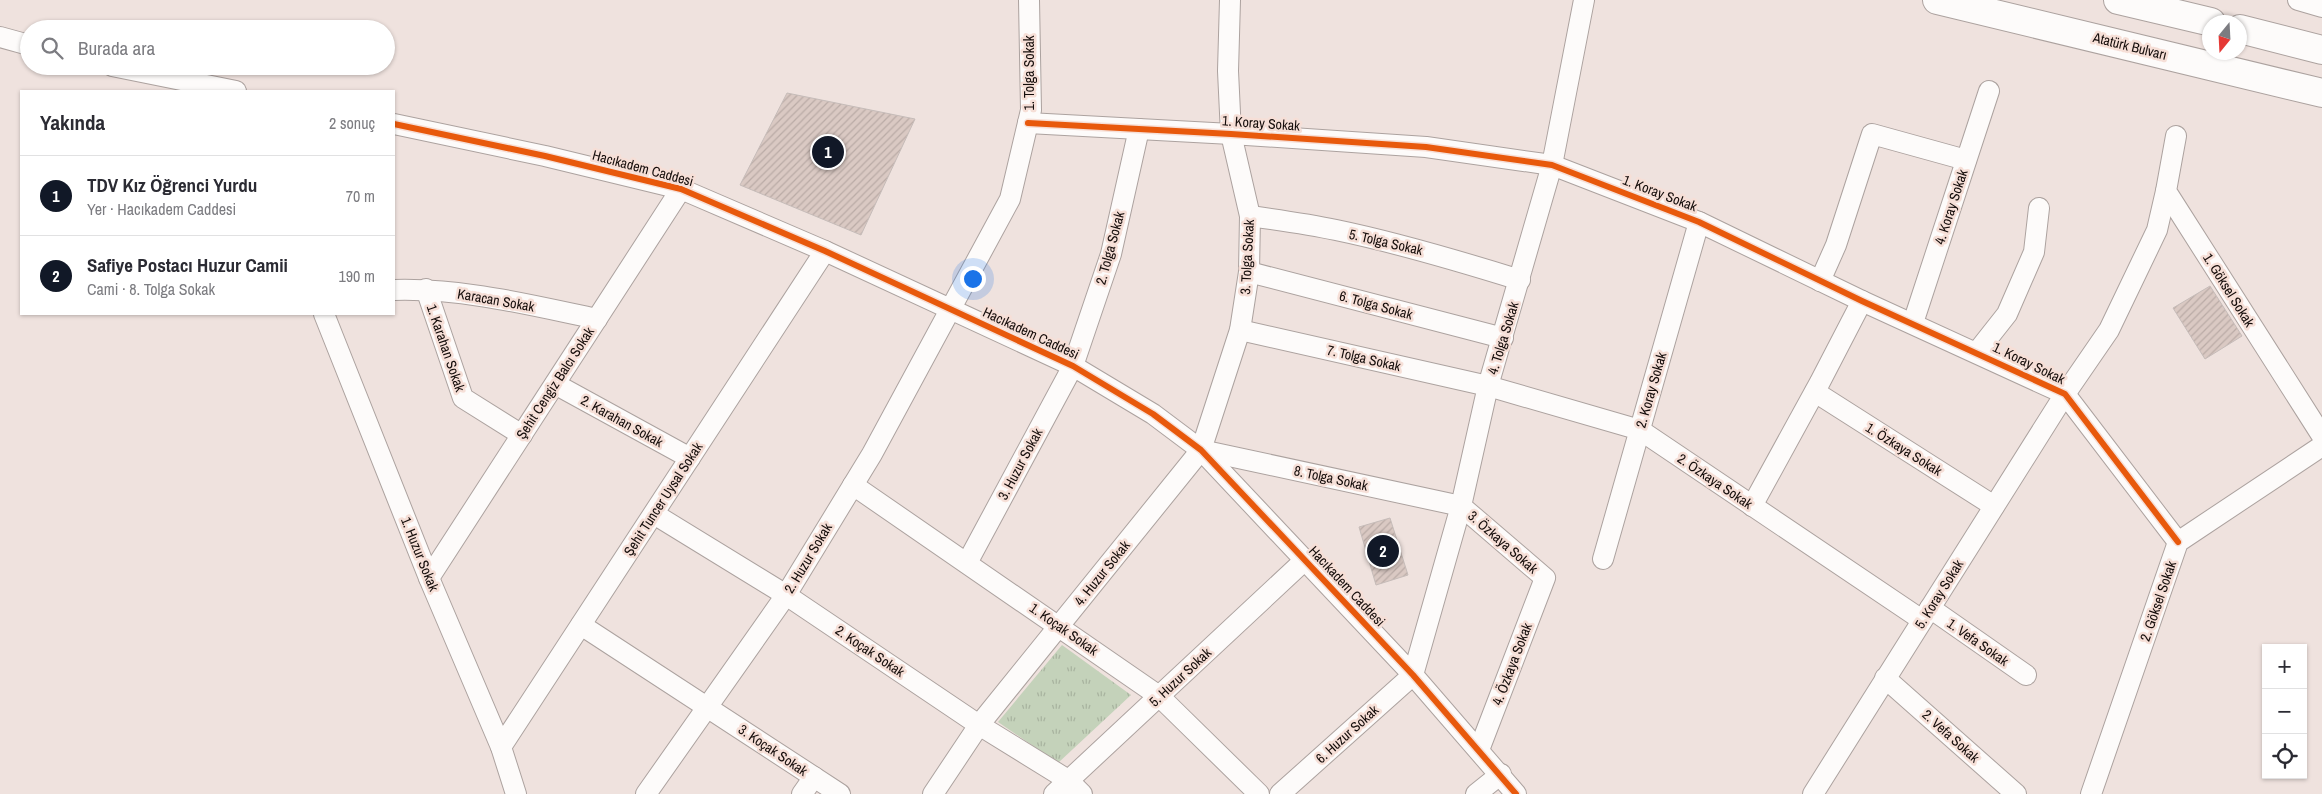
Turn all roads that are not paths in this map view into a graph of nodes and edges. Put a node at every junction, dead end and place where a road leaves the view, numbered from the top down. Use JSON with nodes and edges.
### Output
{"nodes":[{"id":1,"x":1029,"y":0,"type":"edge"},
{"id":2,"x":1230,"y":0,"type":"edge"},
{"id":3,"x":1584,"y":0,"type":"edge"},
{"id":4,"x":1937,"y":0,"type":"edge"},
{"id":5,"x":2118,"y":0,"type":"edge"},
{"id":6,"x":2298,"y":0,"type":"edge"},
{"id":7,"x":2322,"y":7,"type":"edge"},
{"id":8,"x":2202,"y":20,"type":"edge"},
{"id":9,"x":2247,"y":32,"type":"edge"},
{"id":10,"x":0,"y":37,"type":"edge"},
{"id":11,"x":20,"y":43,"type":"edge"},
{"id":12,"x":2322,"y":50,"type":"edge"},
{"id":13,"x":157,"y":75,"type":"edge"},
{"id":14,"x":231,"y":90,"type":"edge"},
{"id":15,"x":1989,"y":91,"type":"dead end"},
{"id":16,"x":2322,"y":94,"type":"edge"},
{"id":17,"x":1028,"y":123,"type":"junction"},
{"id":18,"x":395,"y":124,"type":"edge"},
{"id":19,"x":1139,"y":129,"type":"junction"},
{"id":20,"x":1231,"y":134,"type":"junction"},
{"id":21,"x":2176,"y":136,"type":"dead end"},
{"id":22,"x":1966,"y":160,"type":"junction"},
{"id":23,"x":1552,"y":165,"type":"junction"},
{"id":24,"x":681,"y":189,"type":"junction"},
{"id":25,"x":2166,"y":191,"type":"junction"},
{"id":26,"x":2039,"y":208,"type":"dead end"},
{"id":27,"x":1250,"y":216,"type":"junction"},
{"id":28,"x":1699,"y":222,"type":"junction"},
{"id":29,"x":825,"y":251,"type":"junction"},
{"id":30,"x":1249,"y":272,"type":"junction"},
{"id":31,"x":1520,"y":280,"type":"junction"},
{"id":32,"x":1820,"y":281,"type":"junction"},
{"id":33,"x":426,"y":289,"type":"junction"},
{"id":34,"x":395,"y":290,"type":"edge"},
{"id":35,"x":1862,"y":301,"type":"junction"},
{"id":36,"x":950,"y":308,"type":"junction"},
{"id":37,"x":324,"y":315,"type":"edge"},
{"id":38,"x":597,"y":319,"type":"junction"},
{"id":39,"x":1913,"y":323,"type":"junction"},
{"id":40,"x":1240,"y":330,"type":"junction"},
{"id":41,"x":1503,"y":338,"type":"junction"},
{"id":42,"x":1977,"y":352,"type":"junction"},
{"id":43,"x":1073,"y":366,"type":"junction"},
{"id":44,"x":555,"y":384,"type":"junction"},
{"id":45,"x":1488,"y":386,"type":"junction"},
{"id":46,"x":1815,"y":392,"type":"junction"},
{"id":47,"x":2065,"y":394,"type":"junction"},
{"id":48,"x":1640,"y":430,"type":"junction"},
{"id":49,"x":522,"y":435,"type":"junction"},
{"id":50,"x":2322,"y":436,"type":"edge"},
{"id":51,"x":2322,"y":446,"type":"edge"},
{"id":52,"x":1201,"y":450,"type":"junction"},
{"id":53,"x":690,"y":458,"type":"junction"},
{"id":54,"x":853,"y":485,"type":"junction"},
{"id":55,"x":1461,"y":506,"type":"junction"},
{"id":56,"x":1752,"y":506,"type":"junction"},
{"id":57,"x":1994,"y":506,"type":"junction"},
{"id":58,"x":654,"y":514,"type":"junction"},
{"id":59,"x":2178,"y":542,"type":"junction"},
{"id":60,"x":1306,"y":559,"type":"junction"},
{"id":61,"x":1603,"y":559,"type":"dead end"},
{"id":62,"x":968,"y":563,"type":"junction"},
{"id":63,"x":429,"y":578,"type":"junction"},
{"id":64,"x":1545,"y":578,"type":"joint"},
{"id":65,"x":786,"y":595,"type":"junction"},
{"id":66,"x":1926,"y":614,"type":"junction"},
{"id":67,"x":581,"y":625,"type":"junction"},
{"id":68,"x":1060,"y":626,"type":"junction"},
{"id":69,"x":1413,"y":675,"type":"junction"},
{"id":70,"x":2026,"y":675,"type":"dead end"},
{"id":71,"x":1886,"y":678,"type":"junction"},
{"id":72,"x":1159,"y":696,"type":"junction"},
{"id":73,"x":707,"y":705,"type":"junction"},
{"id":74,"x":979,"y":725,"type":"junction"},
{"id":75,"x":501,"y":747,"type":"junction"},
{"id":76,"x":1479,"y":750,"type":"junction"},
{"id":77,"x":1500,"y":774,"type":"junction"},
{"id":78,"x":814,"y":776,"type":"junction"},
{"id":79,"x":1075,"y":787,"type":"edge"},
{"id":80,"x":516,"y":794,"type":"edge"},
{"id":81,"x":646,"y":794,"type":"edge"},
{"id":82,"x":802,"y":794,"type":"edge"},
{"id":83,"x":840,"y":794,"type":"edge"},
{"id":84,"x":933,"y":794,"type":"edge"},
{"id":85,"x":1054,"y":794,"type":"edge"},
{"id":86,"x":1258,"y":794,"type":"edge"},
{"id":87,"x":1280,"y":794,"type":"edge"},
{"id":88,"x":1476,"y":794,"type":"edge"},
{"id":89,"x":1516,"y":794,"type":"edge"},
{"id":90,"x":1813,"y":794,"type":"edge"},
{"id":91,"x":2016,"y":794,"type":"edge"},
{"id":92,"x":2091,"y":794,"type":"edge"}],
"edges":[{"from":1,"to":17,"type":"street","name":"1. Tolga Sokak"},
{"from":2,"to":20,"type":"street","name":"3. Tolga Sokak"},
{"from":3,"to":23,"type":"street","name":"4. Tolga Sokak"},
{"from":4,"to":16,"type":"highway","name":"Atatürk Bulvarı"},
{"from":5,"to":8,"type":"highway"},
{"from":6,"to":7,"type":"street"},
{"from":9,"to":12,"type":"highway"},
{"from":10,"to":11,"type":"street"},
{"from":13,"to":14,"type":"street"},
{"from":15,"to":22,"type":"street","name":"4. Koray Sokak"},
{"from":17,"to":19,"type":"street","name":"1. Koray Sokak"},
{"from":17,"to":36,"type":"street","name":"1. Tolga Sokak"},
{"from":18,"to":24,"type":"street","name":"Hacıkadem Caddesi"},
{"from":19,"to":20,"type":"street","name":"1. Koray Sokak"},
{"from":19,"to":43,"type":"street","name":"2. Tolga Sokak"},
{"from":20,"to":23,"type":"street","name":"1. Koray Sokak"},
{"from":20,"to":27,"type":"street","name":"3. Tolga Sokak"},
{"from":21,"to":25,"type":"street"},
{"from":22,"to":32,"type":"street"},
{"from":22,"to":39,"type":"street","name":"4. Koray Sokak"},
{"from":23,"to":28,"type":"street","name":"1. Koray Sokak"},
{"from":23,"to":31,"type":"street","name":"4. Tolga Sokak"},
{"from":24,"to":29,"type":"street","name":"Hacıkadem Caddesi"},
{"from":24,"to":38,"type":"street","name":"Şehit Cengiz Balcı Sokak"},
{"from":25,"to":47,"type":"street","name":"5. Koray Sokak"},
{"from":25,"to":50,"type":"street","name":"1. Göksel Sokak"},
{"from":26,"to":42,"type":"street"},
{"from":27,"to":30,"type":"street","name":"3. Tolga Sokak"},
{"from":27,"to":31,"type":"street","name":"5. Tolga Sokak"},
{"from":28,"to":32,"type":"street","name":"1. Koray Sokak"},
{"from":28,"to":48,"type":"street","name":"2. Koray Sokak"},
{"from":29,"to":36,"type":"street","name":"Hacıkadem Caddesi"},
{"from":29,"to":53,"type":"street","name":"Şehit Tuncer Uysal Sokak"},
{"from":30,"to":40,"type":"street","name":"3. Tolga Sokak"},
{"from":30,"to":41,"type":"street","name":"6. Tolga Sokak"},
{"from":31,"to":41,"type":"street","name":"4. Tolga Sokak"},
{"from":32,"to":35,"type":"street","name":"1. Koray Sokak"},
{"from":33,"to":34,"type":"street","name":"Karacan Sokak"},
{"from":33,"to":38,"type":"street","name":"Karacan Sokak"},
{"from":33,"to":49,"type":"street","name":"1. Karahan Sokak"},
{"from":35,"to":39,"type":"street","name":"1. Koray Sokak"},
{"from":35,"to":46,"type":"street"},
{"from":36,"to":43,"type":"street","name":"Hacıkadem Caddesi"},
{"from":36,"to":54,"type":"street","name":"2. Huzur Sokak"},
{"from":37,"to":63,"type":"street","name":"1. Huzur Sokak"},
{"from":38,"to":44,"type":"street","name":"Şehit Cengiz Balcı Sokak"},
{"from":39,"to":42,"type":"street","name":"1. Koray Sokak"},
{"from":40,"to":45,"type":"street","name":"7. Tolga Sokak"},
{"from":40,"to":52,"type":"street","name":"3. Tolga Sokak"},
{"from":41,"to":45,"type":"street","name":"4. Tolga Sokak"},
{"from":42,"to":47,"type":"street","name":"1. Koray Sokak"},
{"from":43,"to":52,"type":"street","name":"Hacıkadem Caddesi"},
{"from":43,"to":62,"type":"street","name":"3. Huzur Sokak"},
{"from":44,"to":49,"type":"street","name":"Şehit Cengiz Balcı Sokak"},
{"from":44,"to":53,"type":"street","name":"2. Karahan Sokak"},
{"from":45,"to":48,"type":"street","name":"2. Özkaya Sokak"},
{"from":45,"to":55,"type":"street","name":"4. Tolga Sokak"},
{"from":46,"to":56,"type":"street"},
{"from":46,"to":57,"type":"street","name":"1. Özkaya Sokak"},
{"from":47,"to":57,"type":"street","name":"5. Koray Sokak"},
{"from":47,"to":59,"type":"street","name":"1. Koray Sokak"},
{"from":48,"to":56,"type":"street","name":"2. Özkaya Sokak"},
{"from":48,"to":61,"type":"street","name":"2. Koray Sokak"},
{"from":49,"to":63,"type":"street","name":"Şehit Cengiz Balcı Sokak"},
{"from":51,"to":59,"type":"street","name":"2. Göksel Sokak"},
{"from":52,"to":55,"type":"street","name":"8. Tolga Sokak"},
{"from":52,"to":60,"type":"street","name":"Hacıkadem Caddesi"},
{"from":52,"to":68,"type":"street","name":"4. Huzur Sokak"},
{"from":53,"to":58,"type":"street","name":"Şehit Tuncer Uysal Sokak"},
{"from":54,"to":62,"type":"street","name":"1. Koçak Sokak"},
{"from":54,"to":65,"type":"street","name":"2. Huzur Sokak"},
{"from":55,"to":64,"type":"street","name":"3. Özkaya Sokak"},
{"from":55,"to":69,"type":"street","name":"4. Tolga Sokak"},
{"from":56,"to":66,"type":"street","name":"2. Özkaya Sokak"},
{"from":57,"to":66,"type":"street","name":"5. Koray Sokak"},
{"from":58,"to":65,"type":"street","name":"2. Koçak Sokak"},
{"from":58,"to":67,"type":"street","name":"Şehit Tuncer Uysal Sokak"},
{"from":59,"to":92,"type":"street","name":"2. Göksel Sokak"},
{"from":60,"to":69,"type":"street","name":"Hacıkadem Caddesi"},
{"from":60,"to":72,"type":"street","name":"5. Huzur Sokak"},
{"from":62,"to":68,"type":"street","name":"1. Koçak Sokak"},
{"from":63,"to":75,"type":"street","name":"1. Huzur Sokak"},
{"from":64,"to":76,"type":"street","name":"4. Özkaya Sokak"},
{"from":65,"to":73,"type":"street","name":"2. Huzur Sokak"},
{"from":65,"to":74,"type":"street","name":"2. Koçak Sokak"},
{"from":66,"to":70,"type":"street","name":"1. Vefa Sokak"},
{"from":66,"to":71,"type":"street","name":"5. Koray Sokak"},
{"from":67,"to":73,"type":"street","name":"3. Koçak Sokak"},
{"from":67,"to":75,"type":"street","name":"Şehit Tuncer Uysal Sokak"},
{"from":68,"to":72,"type":"street","name":"1. Koçak Sokak"},
{"from":68,"to":74,"type":"street","name":"4. Huzur Sokak"},
{"from":69,"to":76,"type":"street","name":"Hacıkadem Caddesi"},
{"from":69,"to":87,"type":"street","name":"6. Huzur Sokak"},
{"from":71,"to":90,"type":"street","name":"5. Koray Sokak"},
{"from":71,"to":91,"type":"street","name":"2. Vefa Sokak"},
{"from":72,"to":79,"type":"street","name":"5. Huzur Sokak"},
{"from":72,"to":86,"type":"street","name":"1. Koçak Sokak"},
{"from":73,"to":78,"type":"street","name":"3. Koçak Sokak"},
{"from":73,"to":81,"type":"street","name":"2. Huzur Sokak"},
{"from":74,"to":79,"type":"street","name":"2. Koçak Sokak"},
{"from":74,"to":84,"type":"street","name":"4. Huzur Sokak"},
{"from":75,"to":80,"type":"street","name":"1. Huzur Sokak"},
{"from":76,"to":77,"type":"street","name":"Hacıkadem Caddesi"},
{"from":77,"to":88,"type":"street"},
{"from":77,"to":89,"type":"street","name":"Hacıkadem Caddesi"},
{"from":78,"to":82,"type":"street"},
{"from":78,"to":83,"type":"street","name":"3. Koçak Sokak"},
{"from":79,"to":85,"type":"street","name":"5. Huzur Sokak"}]}
